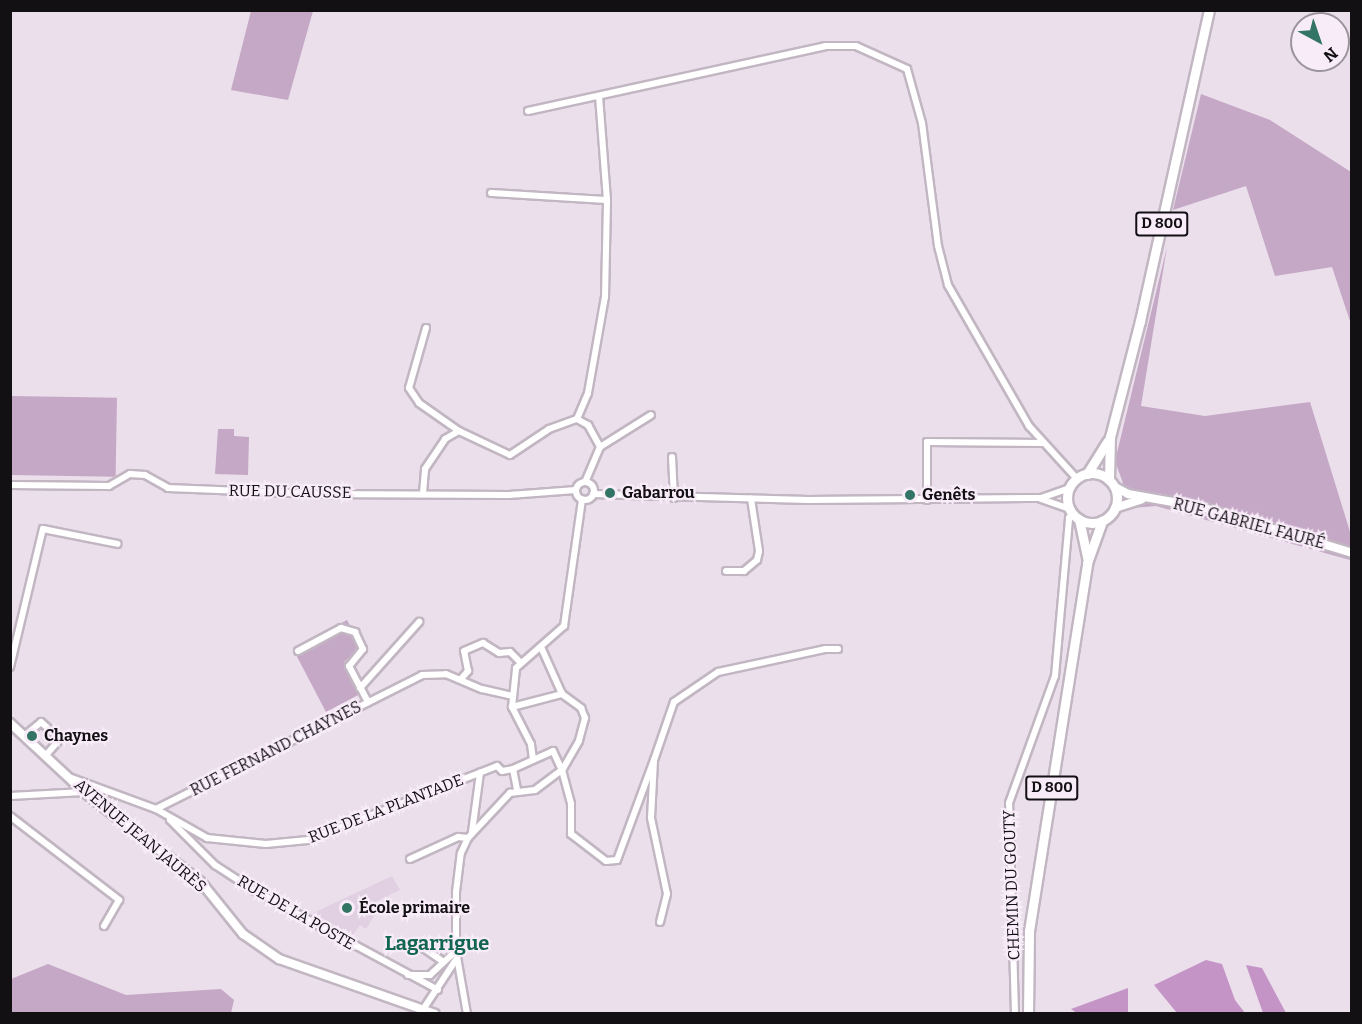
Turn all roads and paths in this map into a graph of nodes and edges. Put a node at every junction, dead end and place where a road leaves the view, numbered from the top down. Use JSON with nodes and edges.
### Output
{"nodes":[{"id":1,"x":1209,"y":10,"type":"edge"},
{"id":2,"x":599,"y":96,"type":"junction"},
{"id":3,"x":528,"y":111,"type":"dead end"},
{"id":4,"x":490,"y":193,"type":"dead end"},
{"id":5,"x":607,"y":200,"type":"junction"},
{"id":6,"x":426,"y":328,"type":"dead end"},
{"id":7,"x":651,"y":415,"type":"dead end"},
{"id":8,"x":576,"y":419,"type":"junction"},
{"id":9,"x":459,"y":431,"type":"junction"},
{"id":10,"x":1110,"y":437,"type":"junction"},
{"id":11,"x":1043,"y":443,"type":"junction"},
{"id":12,"x":600,"y":447,"type":"junction"},
{"id":13,"x":672,"y":457,"type":"dead end"},
{"id":14,"x":1087,"y":474,"type":"junction"},
{"id":15,"x":1077,"y":479,"type":"junction"},
{"id":16,"x":585,"y":482,"type":"junction"},
{"id":17,"x":1112,"y":484,"type":"junction"},
{"id":18,"x":10,"y":485,"type":"edge"},
{"id":19,"x":1070,"y":488,"type":"junction"},
{"id":20,"x":576,"y":490,"type":"junction"},
{"id":21,"x":423,"y":493,"type":"junction"},
{"id":22,"x":593,"y":494,"type":"junction"},
{"id":23,"x":674,"y":498,"type":"junction"},
{"id":24,"x":751,"y":498,"type":"junction"},
{"id":25,"x":1041,"y":498,"type":"junction"},
{"id":26,"x":1147,"y":498,"type":"junction"},
{"id":27,"x":582,"y":500,"type":"junction"},
{"id":28,"x":927,"y":500,"type":"junction"},
{"id":29,"x":1115,"y":508,"type":"junction"},
{"id":30,"x":1074,"y":514,"type":"junction"},
{"id":31,"x":1102,"y":521,"type":"junction"},
{"id":32,"x":118,"y":544,"type":"dead end"},
{"id":33,"x":1352,"y":553,"type":"edge"},
{"id":34,"x":1087,"y":563,"type":"junction"},
{"id":35,"x":726,"y":571,"type":"dead end"},
{"id":36,"x":419,"y":622,"type":"dead end"},
{"id":37,"x":541,"y":647,"type":"junction"},
{"id":38,"x":838,"y":650,"type":"dead end"},
{"id":39,"x":298,"y":651,"type":"dead end"},
{"id":40,"x":520,"y":662,"type":"junction"},
{"id":41,"x":10,"y":667,"type":"edge"},
{"id":42,"x":461,"y":679,"type":"junction"},
{"id":43,"x":360,"y":688,"type":"junction"},
{"id":44,"x":562,"y":694,"type":"junction"},
{"id":45,"x":513,"y":696,"type":"junction"},
{"id":46,"x":368,"y":702,"type":"junction"},
{"id":47,"x":512,"y":707,"type":"junction"},
{"id":48,"x":10,"y":723,"type":"edge"},
{"id":49,"x":24,"y":736,"type":"junction"},
{"id":50,"x":45,"y":756,"type":"junction"},
{"id":51,"x":532,"y":759,"type":"junction"},
{"id":52,"x":654,"y":760,"type":"junction"},
{"id":53,"x":513,"y":769,"type":"junction"},
{"id":54,"x":562,"y":770,"type":"junction"},
{"id":55,"x":480,"y":773,"type":"junction"},
{"id":56,"x":68,"y":776,"type":"junction"},
{"id":57,"x":517,"y":789,"type":"junction"},
{"id":58,"x":84,"y":792,"type":"junction"},
{"id":59,"x":10,"y":796,"type":"edge"},
{"id":60,"x":156,"y":809,"type":"junction"},
{"id":61,"x":10,"y":816,"type":"edge"},
{"id":62,"x":168,"y":818,"type":"junction"},
{"id":63,"x":470,"y":836,"type":"junction"},
{"id":64,"x":410,"y":859,"type":"dead end"},
{"id":65,"x":660,"y":922,"type":"dead end"},
{"id":66,"x":104,"y":926,"type":"dead end"},
{"id":67,"x":426,"y":946,"type":"dead end"},
{"id":68,"x":456,"y":955,"type":"junction"},
{"id":69,"x":442,"y":961,"type":"junction"},
{"id":70,"x":407,"y":975,"type":"junction"},
{"id":71,"x":438,"y":990,"type":"junction"},
{"id":72,"x":421,"y":1011,"type":"edge"},
{"id":73,"x":435,"y":1014,"type":"edge"},
{"id":74,"x":467,"y":1014,"type":"edge"},
{"id":75,"x":1015,"y":1014,"type":"edge"},
{"id":76,"x":1028,"y":1014,"type":"edge"}],
"edges":[{"from":1,"to":10,"type":"main road","number":"D 800"},
{"from":2,"to":3,"type":"street"},
{"from":2,"to":5,"type":"street"},
{"from":2,"to":11,"type":"street"},
{"from":4,"to":5,"type":"street"},
{"from":5,"to":8,"type":"street"},
{"from":6,"to":9,"type":"street"},
{"from":7,"to":12,"type":"street"},
{"from":8,"to":9,"type":"street"},
{"from":8,"to":12,"type":"street"},
{"from":9,"to":21,"type":"street"},
{"from":10,"to":14,"type":"main road","number":"D 800"},
{"from":10,"to":17,"type":"main road","number":"D 800"},
{"from":11,"to":15,"type":"street"},
{"from":11,"to":28,"type":"street"},
{"from":12,"to":16,"type":"street"},
{"from":13,"to":23,"type":"street"},
{"from":14,"to":15,"type":"main road"},
{"from":14,"to":17,"type":"main road"},
{"from":15,"to":19,"type":"main road"},
{"from":16,"to":20,"type":"street"},
{"from":16,"to":22,"type":"street"},
{"from":17,"to":26,"type":"street","name":"RUE GABRIEL FAURÉ"},
{"from":17,"to":29,"type":"main road"},
{"from":18,"to":21,"type":"street","name":"RUE DU CAUSSE"},
{"from":19,"to":25,"type":"street"},
{"from":19,"to":30,"type":"main road"},
{"from":20,"to":21,"type":"street","name":"RUE DU CAUSSE"},
{"from":20,"to":27,"type":"street"},
{"from":22,"to":23,"type":"street"},
{"from":22,"to":27,"type":"street"},
{"from":23,"to":24,"type":"street"},
{"from":24,"to":28,"type":"street"},
{"from":24,"to":35,"type":"street"},
{"from":25,"to":28,"type":"street"},
{"from":25,"to":30,"type":"street"},
{"from":26,"to":29,"type":"street","name":"RUE GABRIEL FAURÉ"},
{"from":26,"to":33,"type":"street","name":"RUE GABRIEL FAURÉ"},
{"from":27,"to":37,"type":"street"},
{"from":29,"to":31,"type":"main road"},
{"from":30,"to":31,"type":"main road"},
{"from":30,"to":34,"type":"main road","number":"D 800"},
{"from":30,"to":75,"type":"street","name":"CHEMIN DU GOUTY"},
{"from":31,"to":34,"type":"main road","number":"D 800"},
{"from":32,"to":41,"type":"street"},
{"from":34,"to":76,"type":"main road","number":"D 800"},
{"from":36,"to":43,"type":"street"},
{"from":37,"to":40,"type":"street"},
{"from":37,"to":44,"type":"street"},
{"from":38,"to":52,"type":"street"},
{"from":39,"to":43,"type":"street"},
{"from":40,"to":42,"type":"street"},
{"from":40,"to":45,"type":"street"},
{"from":42,"to":45,"type":"street","name":"RUE FERNAND CHAYNES"},
{"from":42,"to":46,"type":"street","name":"RUE FERNAND CHAYNES"},
{"from":43,"to":46,"type":"street"},
{"from":44,"to":47,"type":"street"},
{"from":44,"to":54,"type":"street"},
{"from":45,"to":47,"type":"street"},
{"from":46,"to":60,"type":"street","name":"RUE FERNAND CHAYNES"},
{"from":47,"to":51,"type":"street"},
{"from":48,"to":49,"type":"street","name":"AVENUE JEAN JAURÈS"},
{"from":49,"to":50,"type":"street","name":"AVENUE JEAN JAURÈS"},
{"from":49,"to":50,"type":"street"},
{"from":50,"to":56,"type":"street","name":"AVENUE JEAN JAURÈS"},
{"from":51,"to":53,"type":"street"},
{"from":51,"to":54,"type":"street"},
{"from":52,"to":54,"type":"street"},
{"from":52,"to":65,"type":"street"},
{"from":53,"to":55,"type":"street","name":"RUE DE LA PLANTADE"},
{"from":53,"to":57,"type":"street"},
{"from":54,"to":57,"type":"street"},
{"from":55,"to":62,"type":"street","name":"RUE DE LA PLANTADE"},
{"from":55,"to":63,"type":"street"},
{"from":56,"to":58,"type":"street","name":"AVENUE JEAN JAURÈS"},
{"from":56,"to":60,"type":"street"},
{"from":57,"to":63,"type":"street"},
{"from":58,"to":59,"type":"street"},
{"from":58,"to":72,"type":"street","name":"AVENUE JEAN JAURÈS"},
{"from":60,"to":62,"type":"street","name":"RUE DE LA PLANTADE"},
{"from":61,"to":66,"type":"street"},
{"from":62,"to":70,"type":"street","name":"RUE DE LA POSTE"},
{"from":63,"to":64,"type":"street"},
{"from":63,"to":68,"type":"street"},
{"from":67,"to":69,"type":"street"},
{"from":68,"to":69,"type":"street"},
{"from":68,"to":71,"type":"street"},
{"from":68,"to":74,"type":"street"},
{"from":69,"to":70,"type":"street"},
{"from":70,"to":71,"type":"street","name":"RUE DE LA POSTE"},
{"from":71,"to":72,"type":"street"},
{"from":72,"to":73,"type":"street","name":"AVENUE JEAN JAURÈS"}]}
